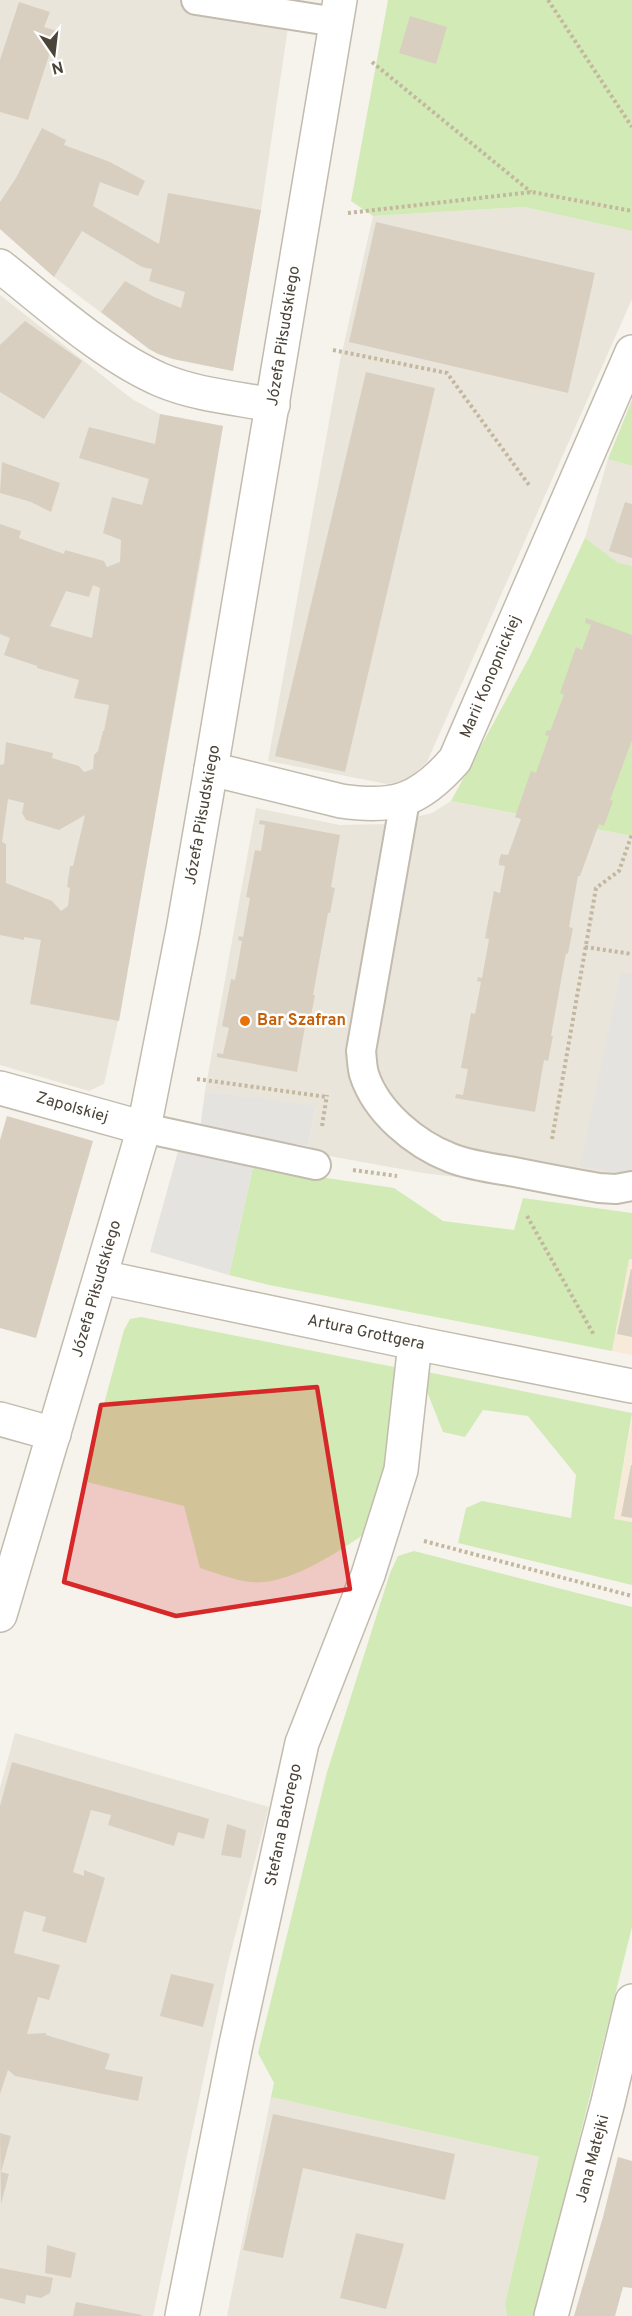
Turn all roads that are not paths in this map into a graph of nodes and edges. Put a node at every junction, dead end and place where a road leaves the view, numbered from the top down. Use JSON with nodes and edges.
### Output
{"nodes":[{"id":1,"x":196,"y":0,"type":"edge"},
{"id":2,"x":338,"y":11,"type":"edge"},
{"id":3,"x":0,"y":266,"type":"edge"},
{"id":4,"x":632,"y":352,"type":"edge"},
{"id":5,"x":273,"y":405,"type":"junction"},
{"id":6,"x":211,"y":769,"type":"junction"},
{"id":7,"x":405,"y":800,"type":"junction"},
{"id":8,"x":0,"y":1088,"type":"edge"},
{"id":9,"x":144,"y":1128,"type":"junction"},
{"id":10,"x":316,"y":1165,"type":"dead end"},
{"id":11,"x":632,"y":1186,"type":"edge"},
{"id":12,"x":100,"y":1277,"type":"junction"},
{"id":13,"x":415,"y":1343,"type":"junction"},
{"id":14,"x":632,"y":1386,"type":"edge"},
{"id":15,"x":0,"y":1419,"type":"edge"},
{"id":16,"x":54,"y":1434,"type":"junction"},
{"id":17,"x":0,"y":1615,"type":"edge"},
{"id":18,"x":632,"y":2001,"type":"edge"},
{"id":19,"x":620,"y":2105,"type":"edge"},
{"id":20,"x":182,"y":2316,"type":"edge"},
{"id":21,"x":551,"y":2316,"type":"edge"}],
"edges":[{"from":1,"to":2,"type":"lane"},
{"from":2,"to":5,"type":"street","name":"Józefa Piłsudskiego"},
{"from":3,"to":5,"type":"street"},
{"from":4,"to":7,"type":"street","name":"Marii Konopnickiej"},
{"from":5,"to":6,"type":"street","name":"Józefa Piłsudskiego"},
{"from":6,"to":7,"type":"street","name":"Marii Konopnickiej"},
{"from":6,"to":9,"type":"street","name":"Józefa Piłsudskiego"},
{"from":7,"to":11,"type":"lane"},
{"from":8,"to":9,"type":"street","name":"Zapolskiej"},
{"from":9,"to":10,"type":"lane"},
{"from":9,"to":12,"type":"street","name":"Józefa Piłsudskiego"},
{"from":12,"to":13,"type":"street","name":"Artura Grottgera"},
{"from":12,"to":16,"type":"street","name":"Józefa Piłsudskiego"},
{"from":13,"to":14,"type":"street","name":"Artura Grottgera"},
{"from":13,"to":20,"type":"street","name":"Stefana Batorego"},
{"from":15,"to":16,"type":"street"},
{"from":16,"to":17,"type":"street","name":"Józefa Piłsudskiego"},
{"from":18,"to":19,"type":"street","name":"Jana Matejki"},
{"from":19,"to":21,"type":"street","name":"Jana Matejki"}]}
